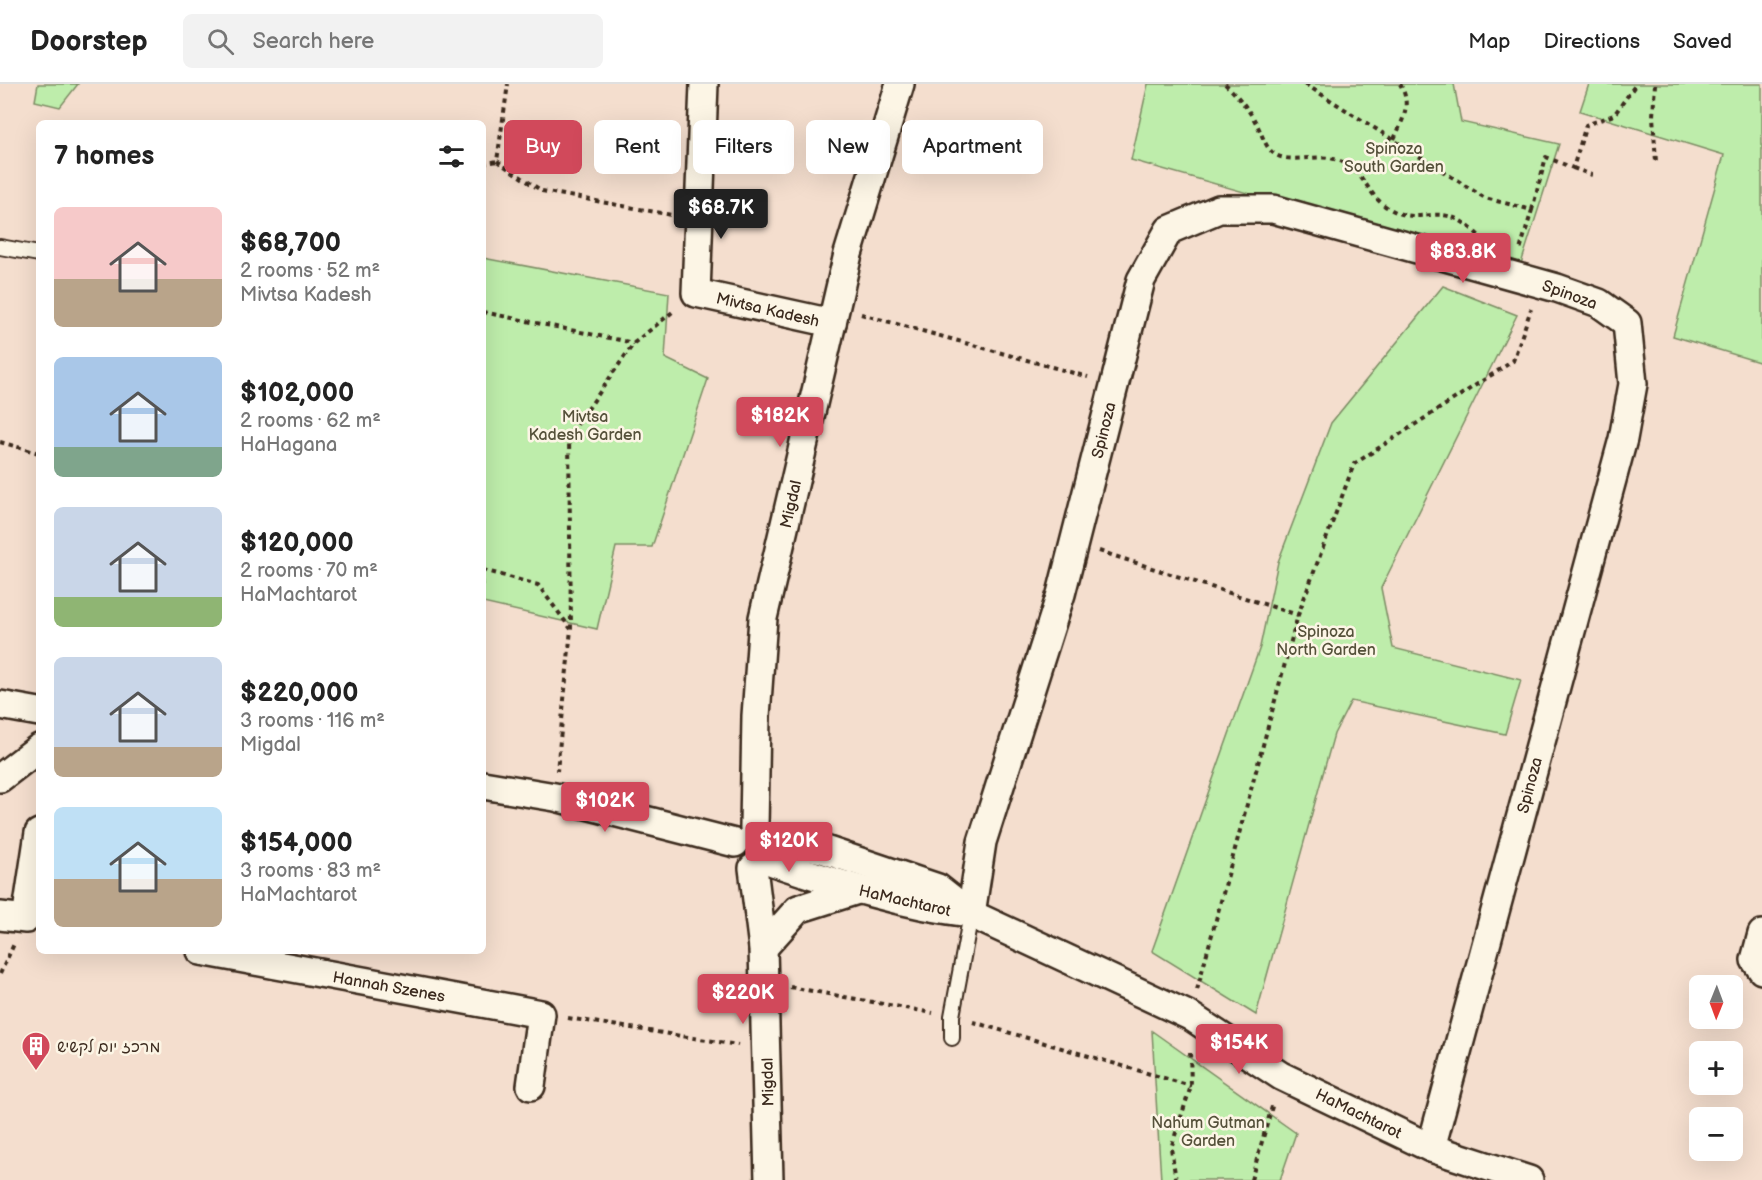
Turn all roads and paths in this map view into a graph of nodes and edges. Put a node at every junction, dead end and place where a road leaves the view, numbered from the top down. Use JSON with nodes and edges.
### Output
{"nodes":[{"id":1,"x":508,"y":84,"type":"edge"},
{"id":2,"x":704,"y":84,"type":"edge"},
{"id":3,"x":900,"y":84,"type":"edge"},
{"id":4,"x":1225,"y":84,"type":"edge"},
{"id":5,"x":1306,"y":84,"type":"edge"},
{"id":6,"x":1400,"y":84,"type":"edge"},
{"id":7,"x":1636,"y":84,"type":"edge"},
{"id":8,"x":1655,"y":84,"type":"edge"},
{"id":9,"x":1394,"y":139,"type":"junction"},
{"id":10,"x":497,"y":161,"type":"junction"},
{"id":11,"x":1656,"y":162,"type":"dead end"},
{"id":12,"x":486,"y":163,"type":"edge"},
{"id":13,"x":1573,"y":168,"type":"junction"},
{"id":14,"x":1592,"y":175,"type":"dead end"},
{"id":15,"x":1532,"y":210,"type":"junction"},
{"id":16,"x":699,"y":220,"type":"junction"},
{"id":17,"x":1485,"y":242,"type":"dead end"},
{"id":18,"x":0,"y":247,"type":"edge"},
{"id":19,"x":36,"y":253,"type":"edge"},
{"id":20,"x":1513,"y":274,"type":"junction"},
{"id":21,"x":1540,"y":282,"type":"junction"},
{"id":22,"x":696,"y":293,"type":"junction"},
{"id":23,"x":486,"y":313,"type":"edge"},
{"id":24,"x":834,"y":315,"type":"junction"},
{"id":25,"x":634,"y":343,"type":"junction"},
{"id":26,"x":1114,"y":384,"type":"junction"},
{"id":27,"x":0,"y":442,"type":"edge"},
{"id":28,"x":36,"y":452,"type":"edge"},
{"id":29,"x":1074,"y":543,"type":"junction"},
{"id":30,"x":486,"y":571,"type":"edge"},
{"id":31,"x":1298,"y":615,"type":"junction"},
{"id":32,"x":571,"y":629,"type":"junction"},
{"id":33,"x":0,"y":705,"type":"edge"},
{"id":34,"x":36,"y":711,"type":"edge"},
{"id":35,"x":36,"y":750,"type":"edge"},
{"id":36,"x":0,"y":778,"type":"edge"},
{"id":37,"x":486,"y":786,"type":"edge"},
{"id":38,"x":555,"y":797,"type":"junction"},
{"id":39,"x":36,"y":848,"type":"edge"},
{"id":40,"x":757,"y":848,"type":"junction"},
{"id":41,"x":858,"y":890,"type":"junction"},
{"id":42,"x":972,"y":914,"type":"junction"},
{"id":43,"x":22,"y":919,"type":"edge"},
{"id":44,"x":1762,"y":934,"type":"edge"},
{"id":45,"x":763,"y":948,"type":"junction"},
{"id":46,"x":217,"y":954,"type":"edge"},
{"id":47,"x":1762,"y":970,"type":"edge"},
{"id":48,"x":764,"y":982,"type":"junction"},
{"id":49,"x":541,"y":1014,"type":"junction"},
{"id":50,"x":952,"y":1016,"type":"junction"},
{"id":51,"x":1190,"y":1016,"type":"junction"},
{"id":52,"x":952,"y":1038,"type":"dead end"},
{"id":53,"x":767,"y":1050,"type":"junction"},
{"id":54,"x":1281,"y":1076,"type":"junction"},
{"id":55,"x":531,"y":1086,"type":"dead end"},
{"id":56,"x":1191,"y":1086,"type":"junction"},
{"id":57,"x":1431,"y":1148,"type":"junction"},
{"id":58,"x":769,"y":1180,"type":"edge"},
{"id":59,"x":1176,"y":1180,"type":"edge"},
{"id":60,"x":1251,"y":1180,"type":"edge"},
{"id":61,"x":1529,"y":1180,"type":"edge"}],
"edges":[{"from":1,"to":10,"type":"path"},
{"from":2,"to":16,"type":"street","name":"Mivtsa Kadesh"},
{"from":3,"to":24,"type":"street","name":"Migdal"},
{"from":4,"to":17,"type":"path"},
{"from":5,"to":9,"type":"path"},
{"from":6,"to":9,"type":"path"},
{"from":7,"to":13,"type":"path"},
{"from":8,"to":11,"type":"path"},
{"from":9,"to":15,"type":"path"},
{"from":10,"to":12,"type":"path"},
{"from":10,"to":16,"type":"path"},
{"from":13,"to":14,"type":"path"},
{"from":13,"to":15,"type":"path"},
{"from":15,"to":20,"type":"path"},
{"from":16,"to":22,"type":"street","name":"Mivtsa Kadesh"},
{"from":18,"to":19,"type":"lane"},
{"from":20,"to":21,"type":"street","name":"Spinoza"},
{"from":20,"to":26,"type":"street","name":"Spinoza"},
{"from":21,"to":31,"type":"path"},
{"from":21,"to":57,"type":"street","name":"Spinoza"},
{"from":22,"to":24,"type":"street","name":"Mivtsa Kadesh"},
{"from":22,"to":25,"type":"path"},
{"from":23,"to":25,"type":"path"},
{"from":24,"to":26,"type":"path"},
{"from":24,"to":40,"type":"street","name":"Migdal"},
{"from":25,"to":32,"type":"path"},
{"from":26,"to":29,"type":"street","name":"Spinoza"},
{"from":27,"to":28,"type":"path"},
{"from":29,"to":31,"type":"path"},
{"from":29,"to":42,"type":"street","name":"Spinoza"},
{"from":30,"to":32,"type":"path"},
{"from":31,"to":51,"type":"path"},
{"from":32,"to":38,"type":"path"},
{"from":33,"to":34,"type":"street"},
{"from":35,"to":36,"type":"street"},
{"from":37,"to":38,"type":"street"},
{"from":38,"to":40,"type":"street"},
{"from":39,"to":43,"type":"street"},
{"from":40,"to":41,"type":"street","name":"HaMachtarot"},
{"from":40,"to":42,"type":"street","name":"HaMachtarot"},
{"from":40,"to":45,"type":"street","name":"Migdal"},
{"from":41,"to":42,"type":"street","name":"HaMachtarot"},
{"from":41,"to":45,"type":"street"},
{"from":42,"to":50,"type":"lane"},
{"from":42,"to":51,"type":"street","name":"HaMachtarot"},
{"from":44,"to":47,"type":"street"},
{"from":45,"to":48,"type":"street","name":"Migdal"},
{"from":46,"to":49,"type":"street","name":"Hannah Szenes"},
{"from":48,"to":50,"type":"path"},
{"from":48,"to":53,"type":"street","name":"Migdal"},
{"from":49,"to":53,"type":"path"},
{"from":49,"to":55,"type":"street"},
{"from":50,"to":52,"type":"lane"},
{"from":50,"to":56,"type":"path"},
{"from":51,"to":54,"type":"street","name":"HaMachtarot"},
{"from":51,"to":56,"type":"path"},
{"from":53,"to":58,"type":"street","name":"Migdal"},
{"from":54,"to":57,"type":"street","name":"HaMachtarot"},
{"from":54,"to":60,"type":"path"},
{"from":56,"to":59,"type":"path"},
{"from":57,"to":61,"type":"street","name":"HaMachtarot"}]}
